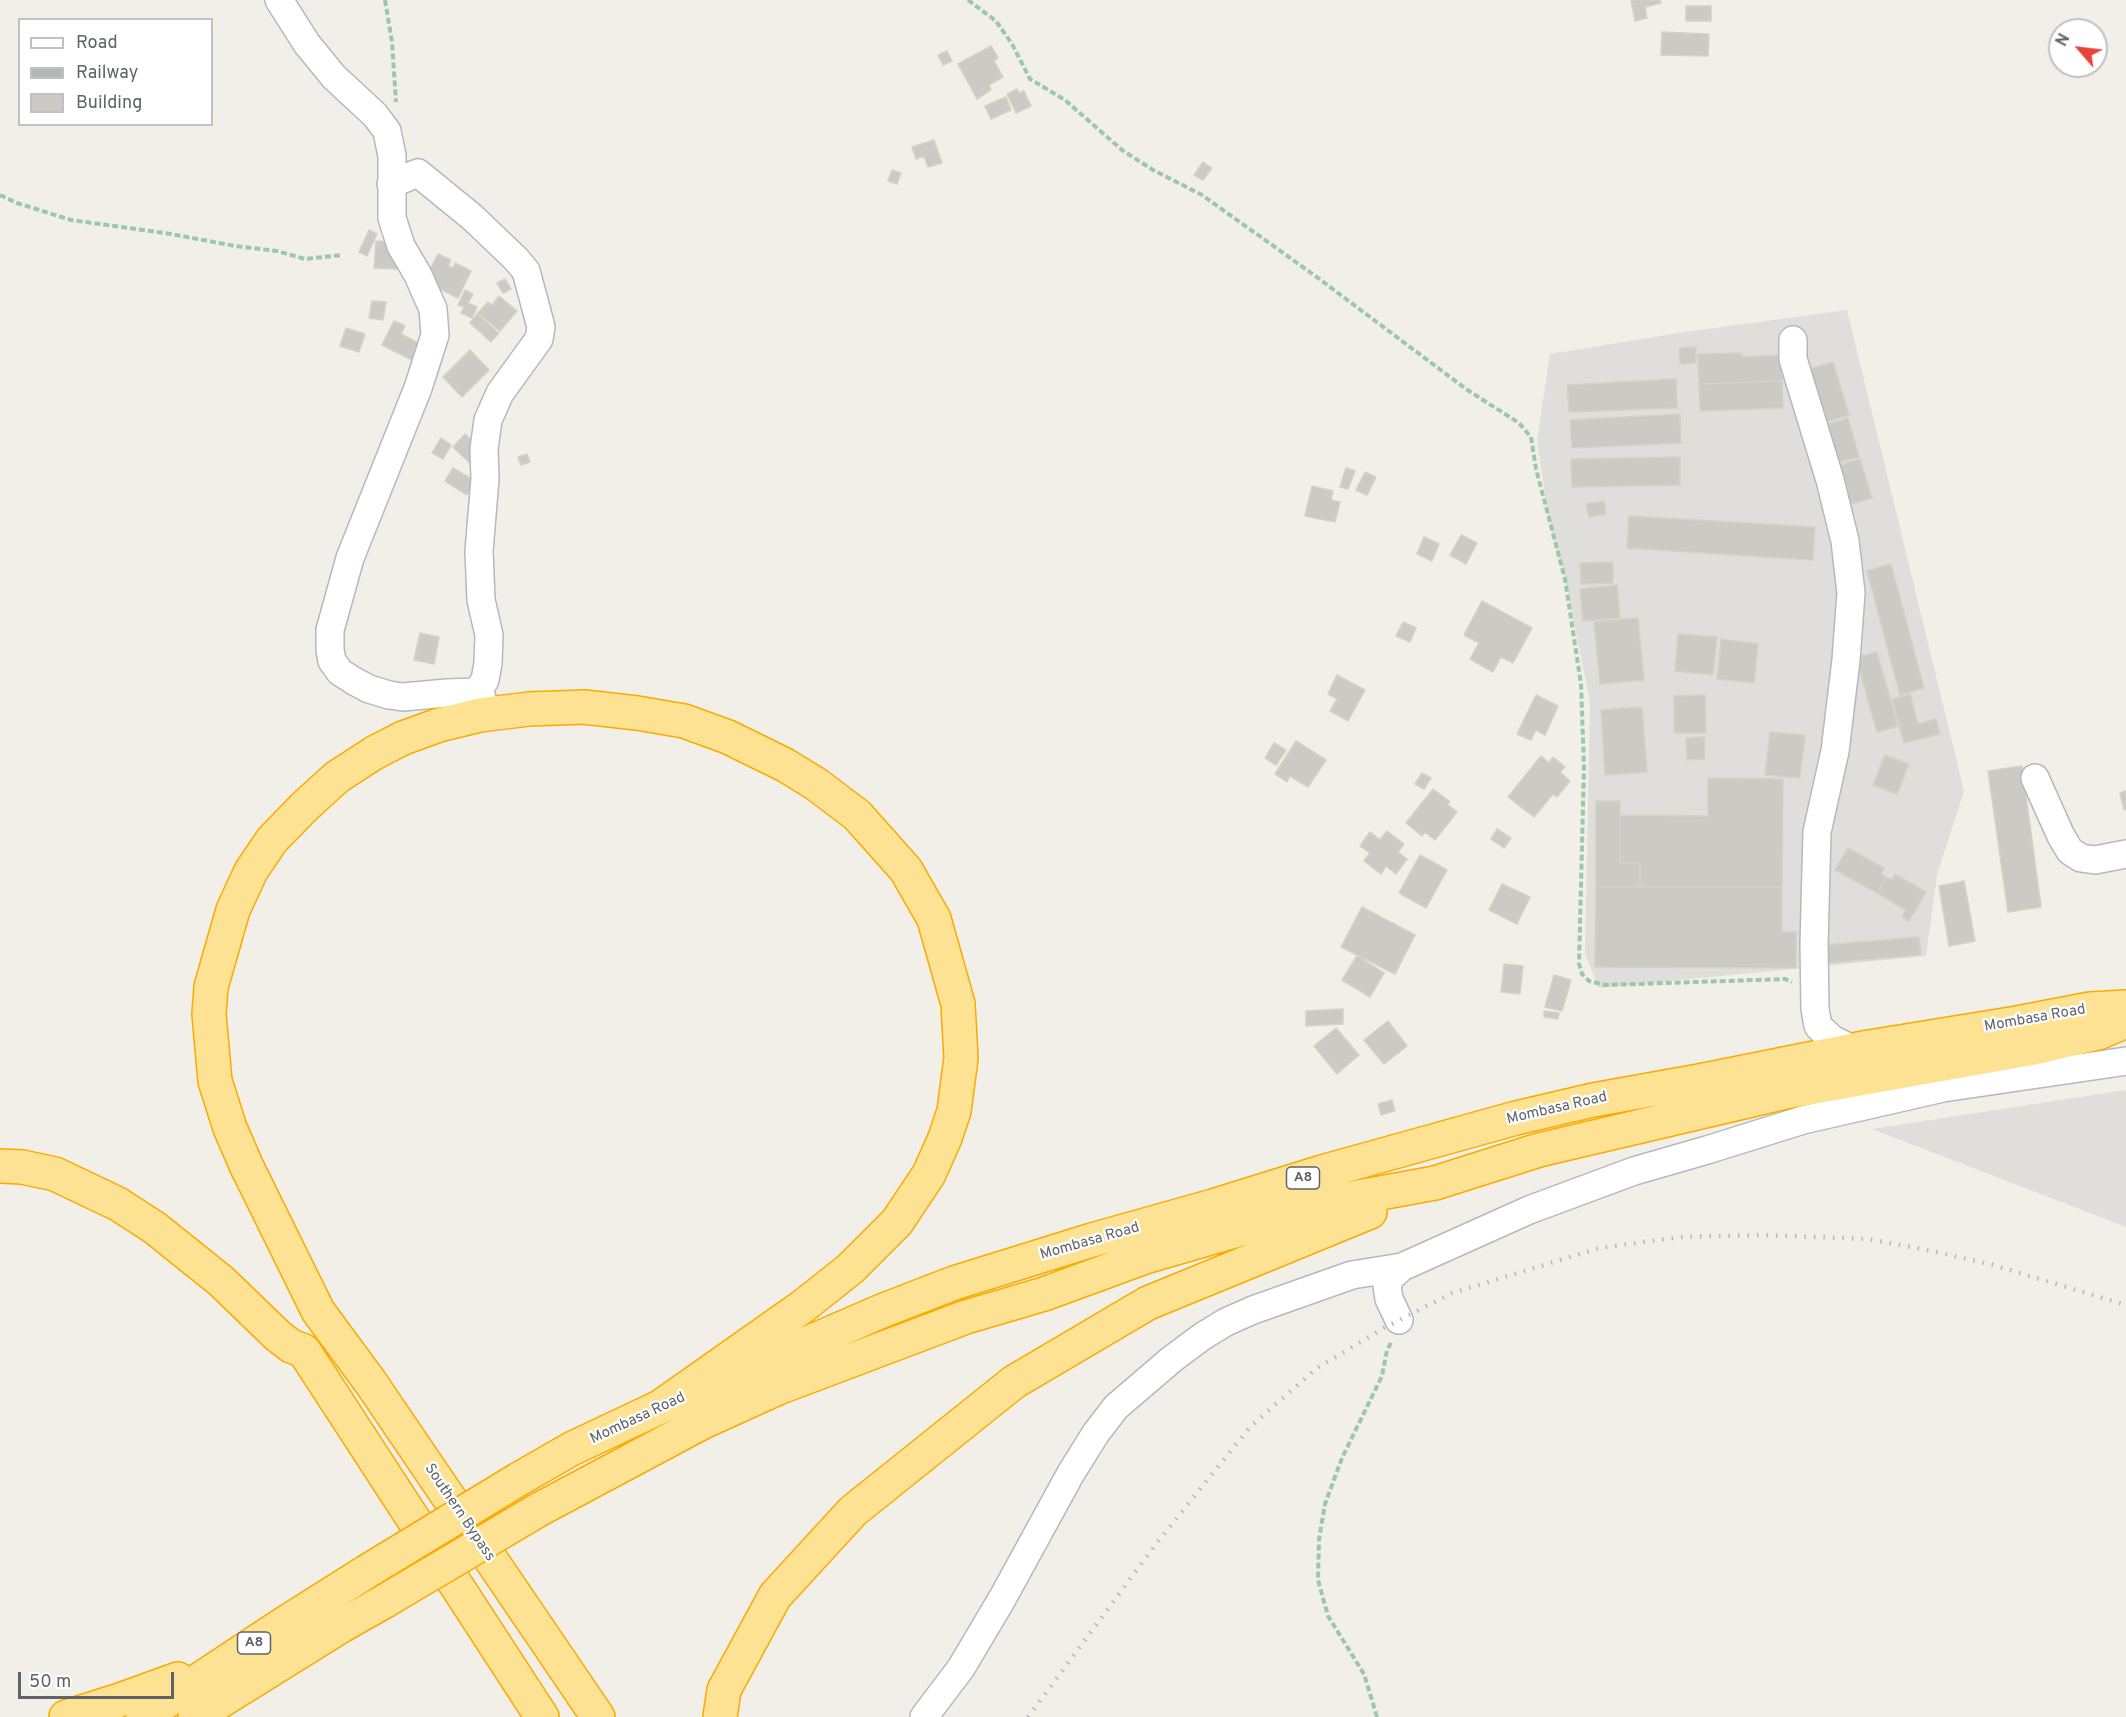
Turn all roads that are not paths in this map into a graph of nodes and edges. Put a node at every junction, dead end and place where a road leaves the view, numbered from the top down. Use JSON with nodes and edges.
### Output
{"nodes":[{"id":1,"x":279,"y":0,"type":"edge"},
{"id":2,"x":391,"y":184,"type":"junction"},
{"id":3,"x":1792,"y":340,"type":"dead end"},
{"id":4,"x":479,"y":704,"type":"junction"},
{"id":5,"x":2035,"y":777,"type":"dead end"},
{"id":6,"x":2126,"y":854,"type":"edge"},
{"id":7,"x":2126,"y":1007,"type":"edge"},
{"id":8,"x":2126,"y":1021,"type":"edge"},
{"id":9,"x":1854,"y":1050,"type":"junction"},
{"id":10,"x":2126,"y":1061,"type":"edge"},
{"id":11,"x":0,"y":1166,"type":"edge"},
{"id":12,"x":1435,"y":1183,"type":"junction"},
{"id":13,"x":1402,"y":1267,"type":"junction"},
{"id":14,"x":1399,"y":1320,"type":"road end"},
{"id":15,"x":660,"y":1407,"type":"junction"},
{"id":16,"x":231,"y":1659,"type":"junction"},
{"id":17,"x":66,"y":1717,"type":"edge"},
{"id":18,"x":143,"y":1717,"type":"edge"},
{"id":19,"x":195,"y":1717,"type":"edge"},
{"id":20,"x":542,"y":1717,"type":"edge"},
{"id":21,"x":598,"y":1717,"type":"edge"},
{"id":22,"x":720,"y":1717,"type":"edge"},
{"id":23,"x":924,"y":1717,"type":"edge"}],
"edges":[{"from":1,"to":2,"type":"street"},
{"from":2,"to":4,"type":"street"},
{"from":2,"to":4,"type":"street"},
{"from":3,"to":9,"type":"street"},
{"from":4,"to":15,"type":"highway","name":"Southern Bypass"},
{"from":4,"to":21,"type":"highway","name":"Southern Bypass"},
{"from":5,"to":6,"type":"street"},
{"from":7,"to":9,"type":"highway","name":"Mombasa Road","number":"A8"},
{"from":8,"to":12,"type":"highway","name":"Mombasa Road","number":"A8"},
{"from":9,"to":15,"type":"highway","name":"Mombasa Road","number":"A8"},
{"from":10,"to":13,"type":"street"},
{"from":11,"to":20,"type":"highway"},
{"from":12,"to":19,"type":"highway","name":"Mombasa Road","number":"A8","bridge":true},
{"from":12,"to":22,"type":"highway"},
{"from":13,"to":14,"type":"street"},
{"from":13,"to":23,"type":"street"},
{"from":15,"to":16,"type":"highway","name":"Mombasa Road","number":"A8","bridge":true},
{"from":16,"to":17,"type":"highway"},
{"from":16,"to":18,"type":"highway","name":"Mombasa Road","number":"A8"}]}
